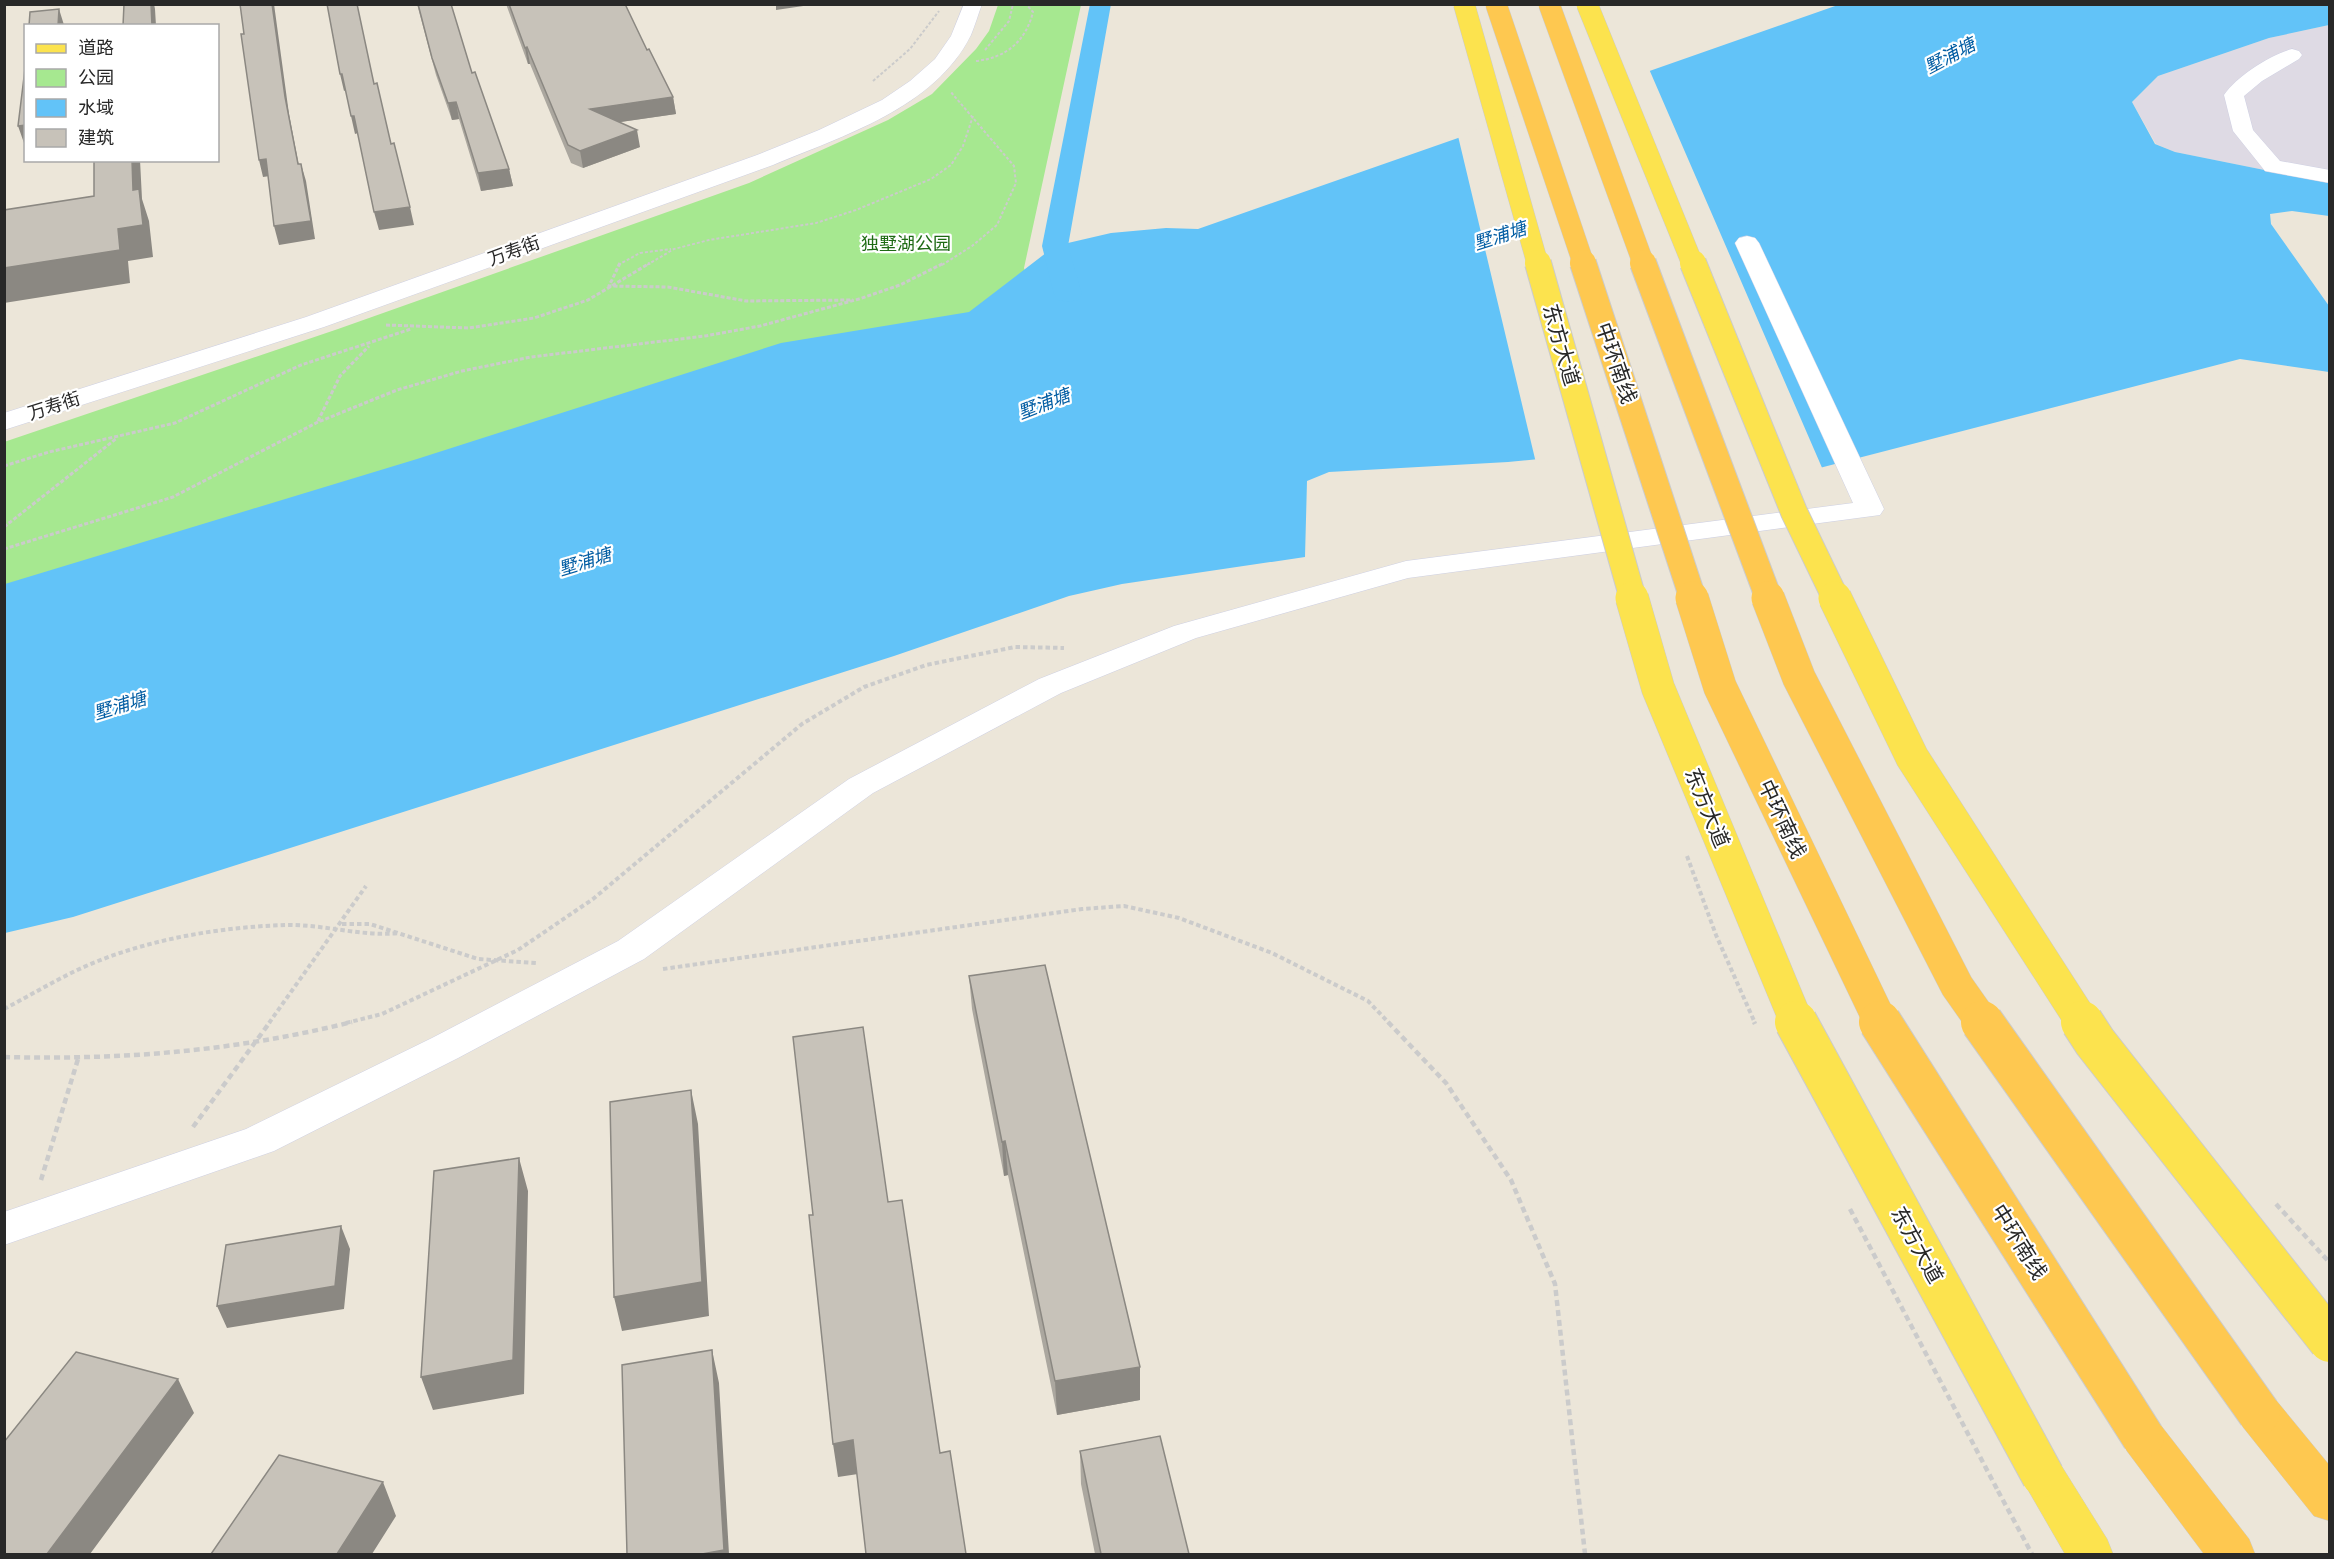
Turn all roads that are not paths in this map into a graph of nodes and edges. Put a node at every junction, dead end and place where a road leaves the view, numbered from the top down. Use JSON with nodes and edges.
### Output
{"nodes":[{"id":1,"x":973,"y":4,"type":"edge"},
{"id":2,"x":1464,"y":4,"type":"edge"},
{"id":3,"x":1496,"y":4,"type":"edge"},
{"id":4,"x":1549,"y":4,"type":"edge"},
{"id":5,"x":1587,"y":4,"type":"edge"},
{"id":6,"x":951,"y":5,"type":"edge"},
{"id":7,"x":2292,"y":55,"type":"dead end"},
{"id":8,"x":2330,"y":177,"type":"edge"},
{"id":9,"x":1747,"y":243,"type":"dead end"},
{"id":10,"x":4,"y":408,"type":"edge"},
{"id":11,"x":4,"y":422,"type":"edge"},
{"id":12,"x":16,"y":1225,"type":"edge"},
{"id":13,"x":2330,"y":1341,"type":"edge"},
{"id":14,"x":2177,"y":1482,"type":"junction"},
{"id":15,"x":2330,"y":1501,"type":"edge"},
{"id":16,"x":2090,"y":1554,"type":"edge"},
{"id":17,"x":2215,"y":1554,"type":"edge"},
{"id":18,"x":2232,"y":1554,"type":"edge"}],
"edges":[{"from":1,"to":11,"type":"street","name":"万寿街"},
{"from":2,"to":16,"type":"main road","name":"东方大道","bridge":true},
{"from":3,"to":14,"type":"highway","name":"中环南线","bridge":true},
{"from":4,"to":15,"type":"highway","bridge":true},
{"from":5,"to":13,"type":"main road","bridge":true},
{"from":6,"to":10,"type":"street","name":"万寿街"},
{"from":7,"to":8,"type":"street"},
{"from":9,"to":12,"type":"street"},
{"from":14,"to":17,"type":"highway"},
{"from":14,"to":18,"type":"highway","name":"中环南线"}]}
